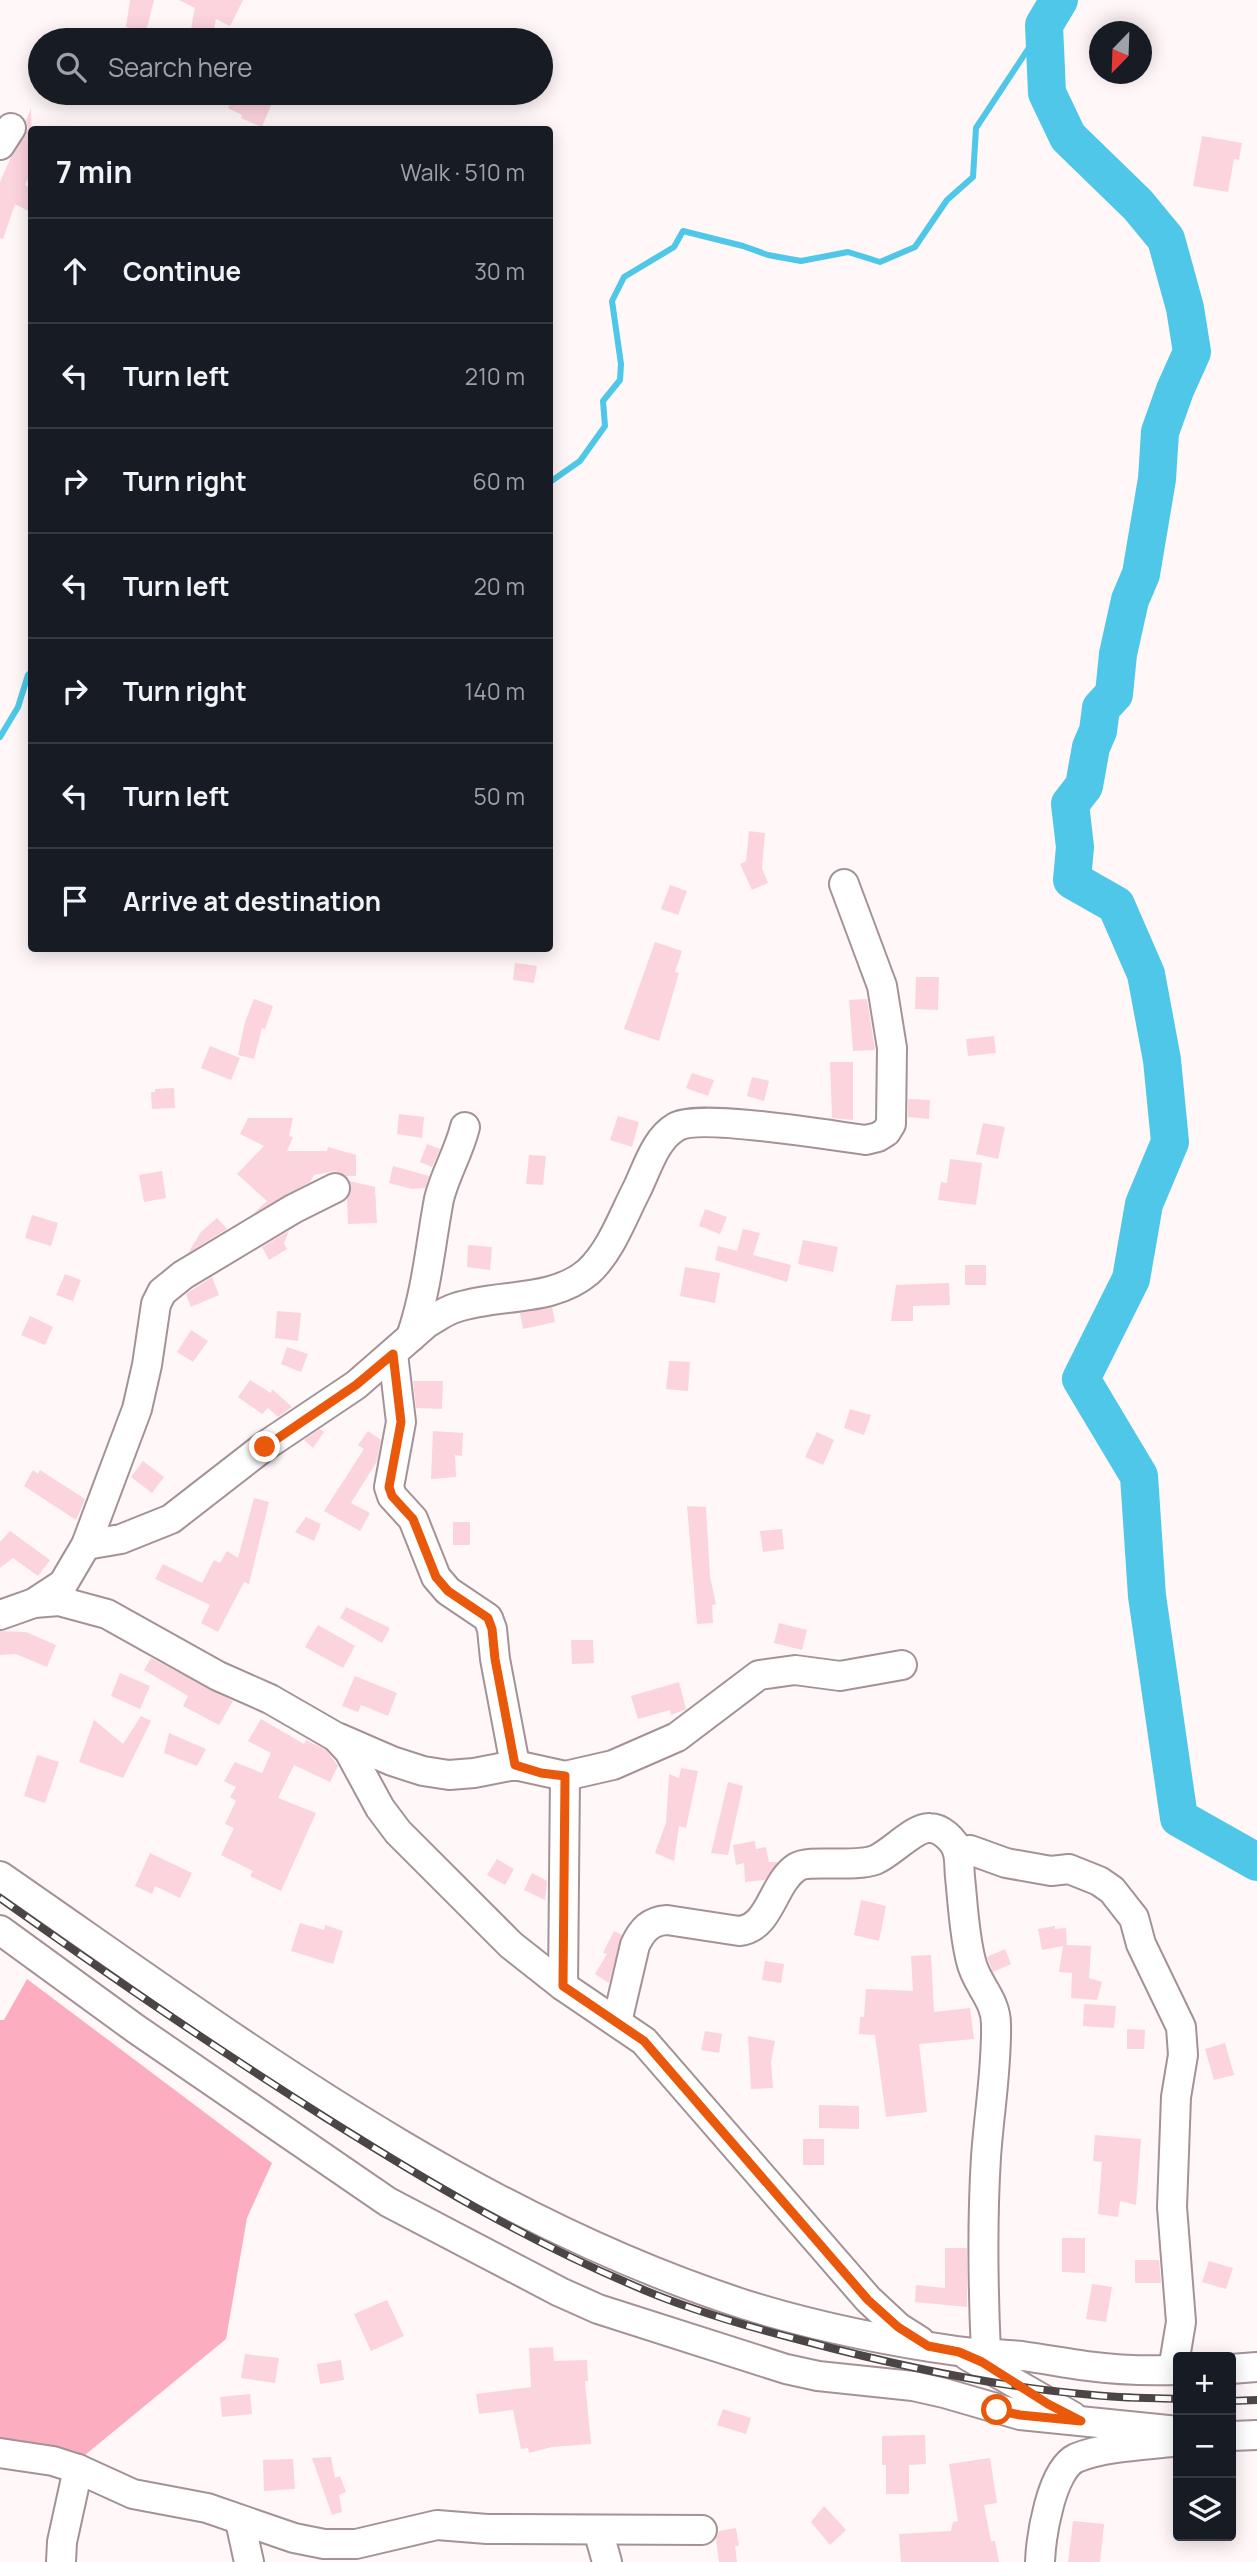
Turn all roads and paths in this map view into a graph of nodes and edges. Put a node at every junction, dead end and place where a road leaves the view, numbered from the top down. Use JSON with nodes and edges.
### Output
{"nodes":[{"id":1,"x":844,"y":884,"type":"dead end"},
{"id":2,"x":465,"y":1127,"type":"dead end"},
{"id":3,"x":335,"y":1188,"type":"dead end"},
{"id":4,"x":402,"y":1345,"type":"junction"},
{"id":5,"x":86,"y":1545,"type":"junction"},
{"id":6,"x":34,"y":1603,"type":"junction"},
{"id":7,"x":0,"y":1615,"type":"edge"},
{"id":8,"x":902,"y":1665,"type":"dead end"},
{"id":9,"x":336,"y":1737,"type":"junction"},
{"id":10,"x":515,"y":1765,"type":"junction"},
{"id":11,"x":565,"y":1776,"type":"junction"},
{"id":12,"x":958,"y":1851,"type":"junction"},
{"id":13,"x":0,"y":1876,"type":"edge"},
{"id":14,"x":0,"y":1930,"type":"edge"},
{"id":15,"x":563,"y":1986,"type":"junction"},
{"id":16,"x":617,"y":2022,"type":"junction"},
{"id":17,"x":928,"y":2346,"type":"junction"},
{"id":18,"x":1178,"y":2352,"type":"edge"},
{"id":19,"x":973,"y":2353,"type":"junction"},
{"id":20,"x":1257,"y":2367,"type":"edge"},
{"id":21,"x":1236,"y":2369,"type":"edge"},
{"id":22,"x":1173,"y":2370,"type":"edge"},
{"id":23,"x":1081,"y":2421,"type":"junction"},
{"id":24,"x":1173,"y":2430,"type":"edge"},
{"id":25,"x":1257,"y":2435,"type":"edge"},
{"id":26,"x":1236,"y":2436,"type":"edge"},
{"id":27,"x":1173,"y":2442,"type":"edge"},
{"id":28,"x":0,"y":2453,"type":"edge"},
{"id":29,"x":78,"y":2469,"type":"junction"},
{"id":30,"x":240,"y":2521,"type":"junction"},
{"id":31,"x":598,"y":2530,"type":"junction"},
{"id":32,"x":702,"y":2530,"type":"dead end"},
{"id":33,"x":61,"y":2562,"type":"edge"},
{"id":34,"x":249,"y":2562,"type":"edge"},
{"id":35,"x":607,"y":2562,"type":"edge"},
{"id":36,"x":1040,"y":2562,"type":"edge"}],
"edges":[{"from":1,"to":4,"type":"street"},
{"from":2,"to":4,"type":"street"},
{"from":3,"to":5,"type":"street"},
{"from":4,"to":5,"type":"street"},
{"from":4,"to":10,"type":"street"},
{"from":5,"to":6,"type":"street"},
{"from":6,"to":7,"type":"street"},
{"from":6,"to":9,"type":"street"},
{"from":8,"to":11,"type":"street"},
{"from":9,"to":10,"type":"street"},
{"from":9,"to":15,"type":"street"},
{"from":10,"to":11,"type":"street"},
{"from":11,"to":15,"type":"street"},
{"from":12,"to":16,"type":"street"},
{"from":12,"to":18,"type":"street"},
{"from":12,"to":19,"type":"street"},
{"from":13,"to":17,"type":"street"},
{"from":14,"to":23,"type":"street"},
{"from":15,"to":16,"type":"street"},
{"from":16,"to":17,"type":"street"},
{"from":17,"to":19,"type":"street"},
{"from":19,"to":22,"type":"street"},
{"from":19,"to":23,"type":"street"},
{"from":20,"to":21,"type":"street"},
{"from":23,"to":24,"type":"street"},
{"from":25,"to":26,"type":"street"},
{"from":27,"to":36,"type":"street"},
{"from":28,"to":29,"type":"street"},
{"from":29,"to":30,"type":"street"},
{"from":29,"to":33,"type":"street"},
{"from":30,"to":31,"type":"street"},
{"from":30,"to":34,"type":"street"},
{"from":31,"to":32,"type":"street"},
{"from":31,"to":35,"type":"street"}]}
